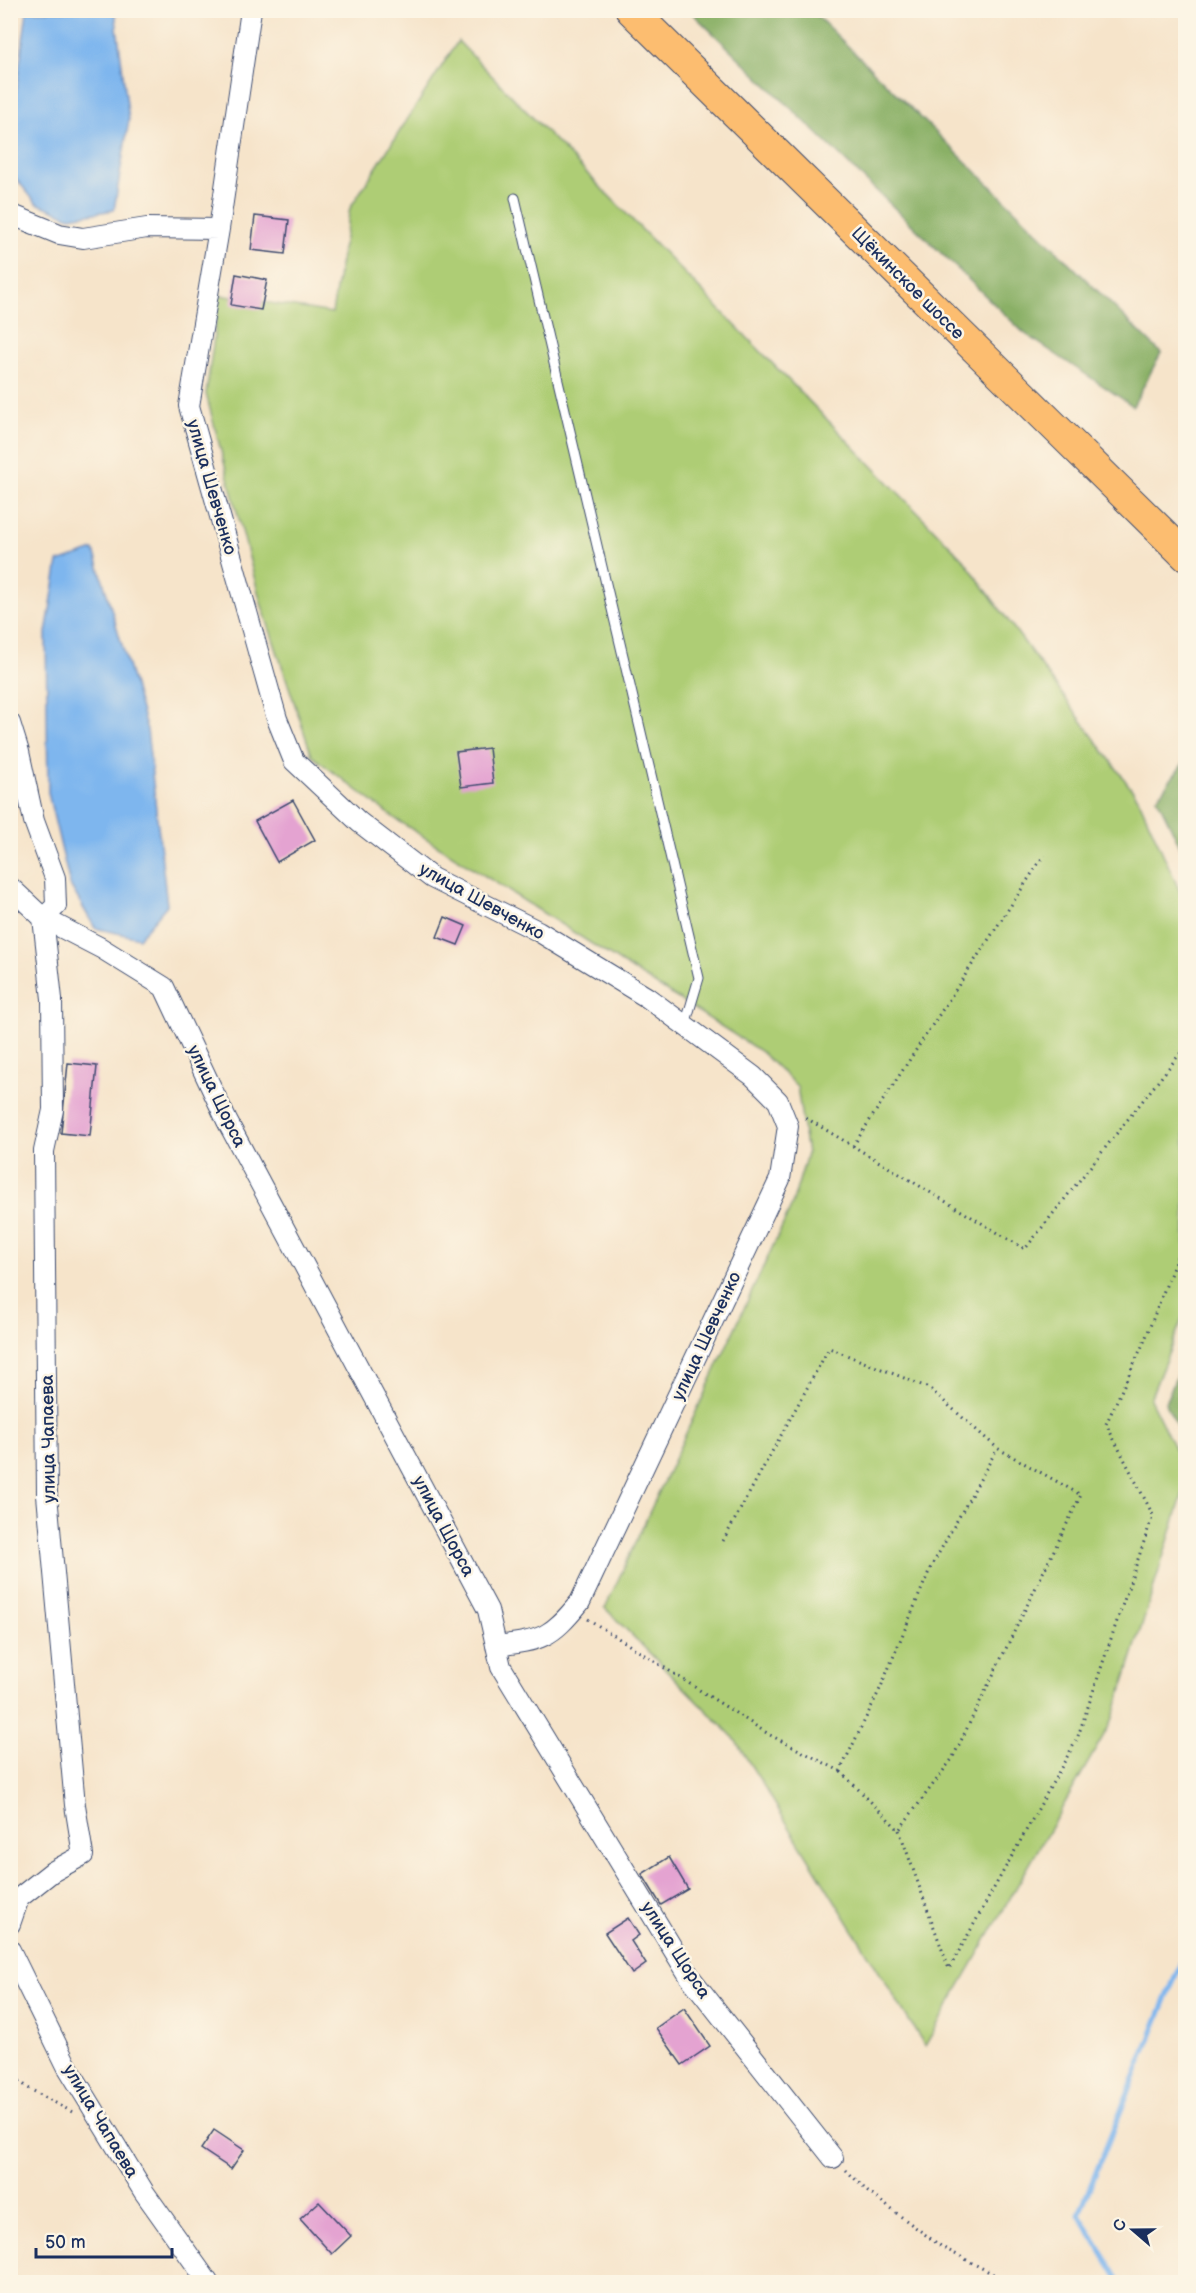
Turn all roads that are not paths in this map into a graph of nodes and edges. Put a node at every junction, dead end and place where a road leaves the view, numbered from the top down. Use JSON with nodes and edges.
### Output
{"nodes":[{"id":1,"x":251,"y":10,"type":"edge"},
{"id":2,"x":631,"y":10,"type":"edge"},
{"id":3,"x":515,"y":198,"type":"dead end"},
{"id":4,"x":10,"y":214,"type":"edge"},
{"id":5,"x":219,"y":229,"type":"junction"},
{"id":6,"x":1185,"y":556,"type":"edge"},
{"id":7,"x":10,"y":723,"type":"edge"},
{"id":8,"x":10,"y":887,"type":"edge"},
{"id":9,"x":43,"y":918,"type":"junction"},
{"id":10,"x":685,"y":1025,"type":"junction"},
{"id":11,"x":496,"y":1646,"type":"junction"},
{"id":12,"x":10,"y":1924,"type":"edge"},
{"id":13,"x":10,"y":1950,"type":"edge"},
{"id":14,"x":833,"y":2158,"type":"road end"},
{"id":15,"x":208,"y":2283,"type":"edge"}],
"edges":[{"from":1,"to":5,"type":"street","name":"улица Шевченко"},
{"from":2,"to":6,"type":"main road","name":"Щёкинское шоссе"},
{"from":3,"to":10,"type":"lane"},
{"from":4,"to":5,"type":"street"},
{"from":5,"to":10,"type":"street","name":"улица Шевченко"},
{"from":7,"to":9,"type":"street"},
{"from":8,"to":9,"type":"street","name":"улица Щорса"},
{"from":9,"to":11,"type":"street","name":"улица Щорса"},
{"from":9,"to":12,"type":"street","name":"улица Чапаева"},
{"from":10,"to":11,"type":"street","name":"улица Шевченко"},
{"from":11,"to":14,"type":"street","name":"улица Щорса"},
{"from":13,"to":15,"type":"street","name":"улица Чапаева"}]}
